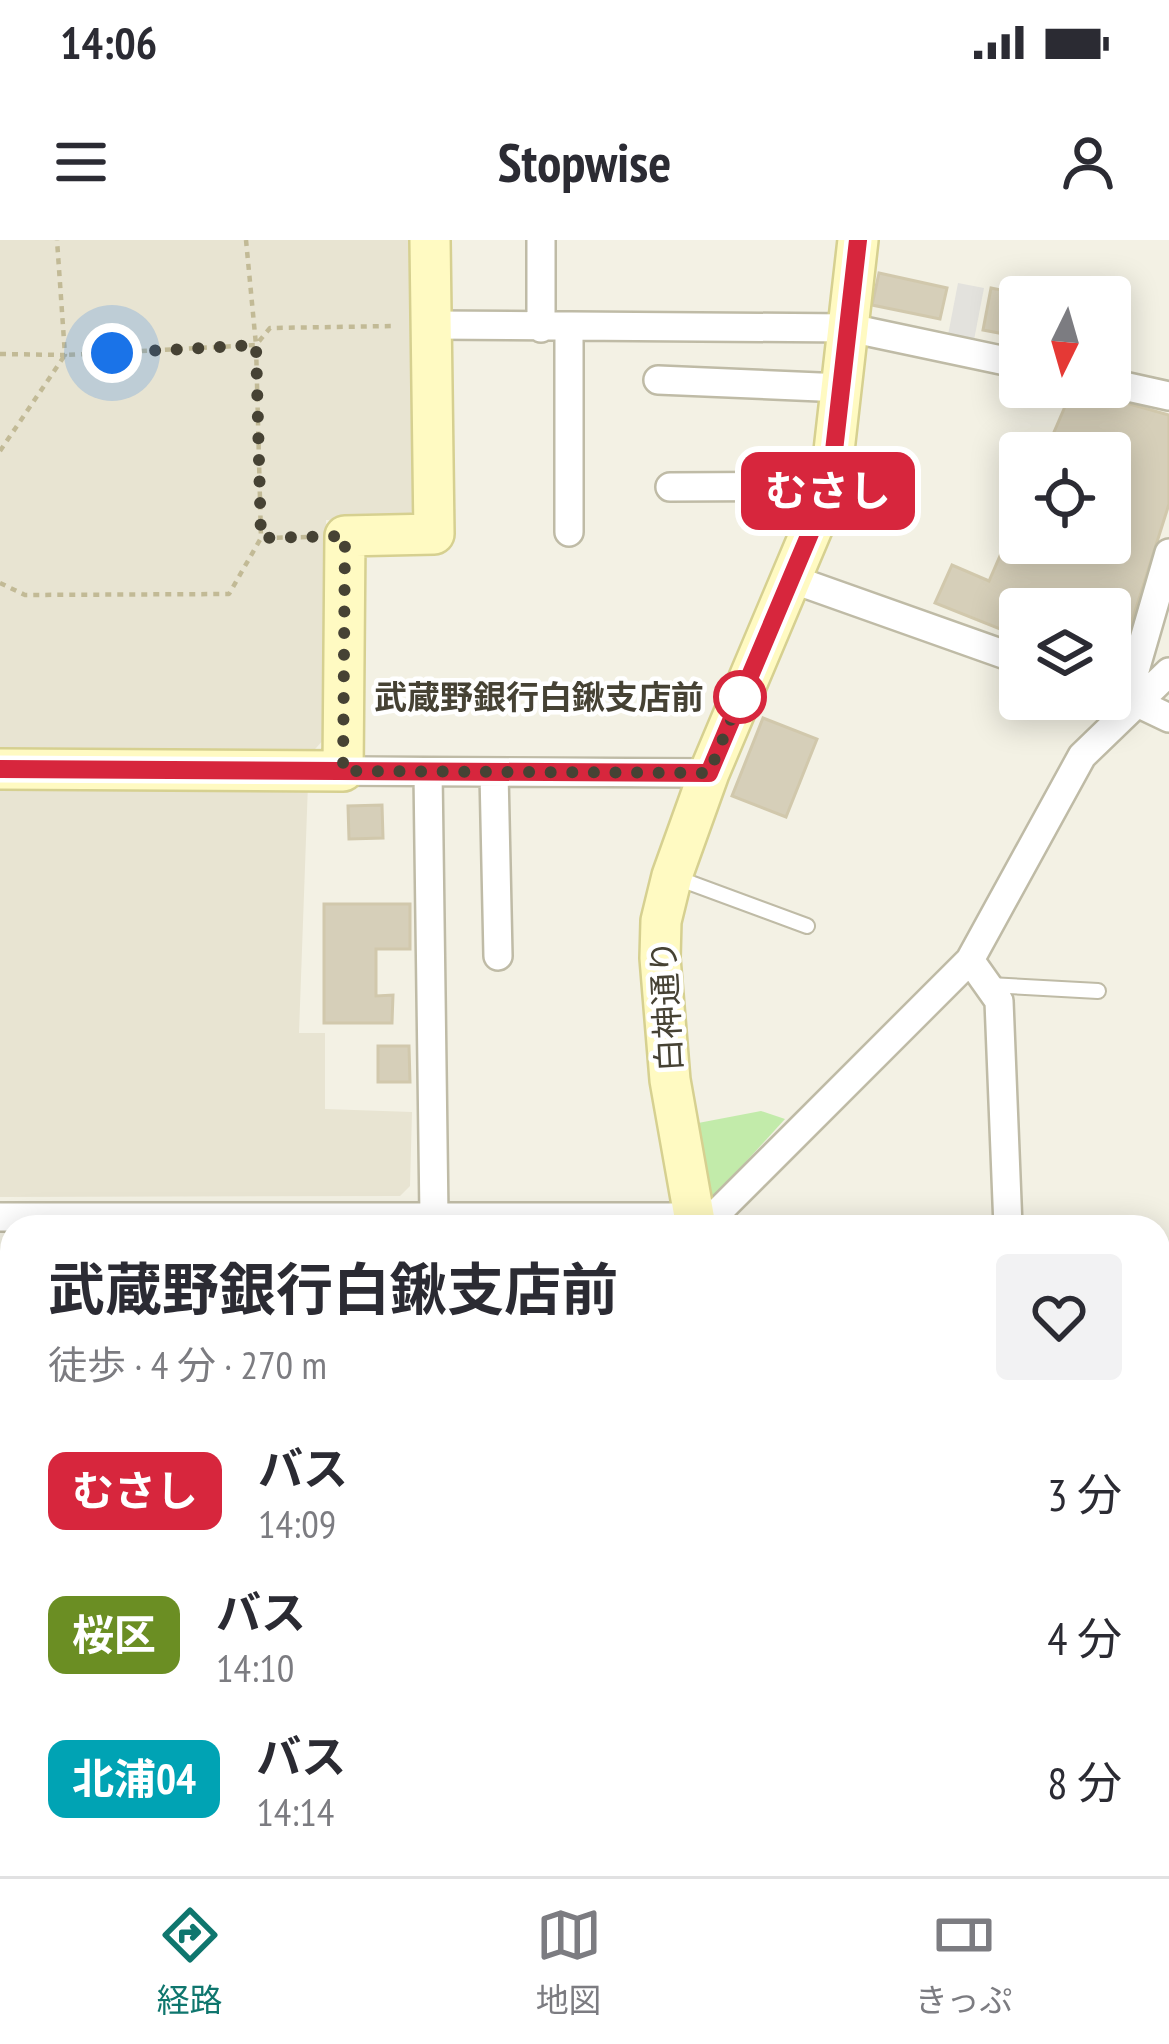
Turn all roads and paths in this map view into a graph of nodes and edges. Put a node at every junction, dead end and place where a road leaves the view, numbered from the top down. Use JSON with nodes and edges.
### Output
{"nodes":[{"id":1,"x":57,"y":240,"type":"edge"},
{"id":2,"x":246,"y":240,"type":"edge"},
{"id":3,"x":430,"y":240,"type":"edge"},
{"id":4,"x":541,"y":240,"type":"edge"},
{"id":5,"x":858,"y":240,"type":"edge"},
{"id":6,"x":433,"y":325,"type":"junction"},
{"id":7,"x":555,"y":328,"type":"junction"},
{"id":8,"x":850,"y":328,"type":"junction"},
{"id":9,"x":256,"y":345,"type":"junction"},
{"id":10,"x":0,"y":354,"type":"edge"},
{"id":11,"x":65,"y":355,"type":"junction"},
{"id":12,"x":999,"y":360,"type":"edge"},
{"id":13,"x":658,"y":380,"type":"dead end"},
{"id":14,"x":843,"y":388,"type":"junction"},
{"id":15,"x":1131,"y":388,"type":"edge"},
{"id":16,"x":1169,"y":396,"type":"edge"},
{"id":17,"x":0,"y":452,"type":"edge"},
{"id":18,"x":830,"y":486,"type":"junction"},
{"id":19,"x":670,"y":487,"type":"dead end"},
{"id":20,"x":569,"y":532,"type":"dead end"},
{"id":21,"x":345,"y":536,"type":"junction"},
{"id":22,"x":261,"y":538,"type":"junction"},
{"id":23,"x":1169,"y":553,"type":"edge"},
{"id":24,"x":790,"y":578,"type":"junction"},
{"id":25,"x":0,"y":583,"type":"edge"},
{"id":26,"x":999,"y":653,"type":"edge"},
{"id":27,"x":1169,"y":672,"type":"edge"},
{"id":28,"x":1131,"y":675,"type":"edge"},
{"id":29,"x":1131,"y":694,"type":"edge"},
{"id":30,"x":1131,"y":701,"type":"edge"},
{"id":31,"x":1169,"y":718,"type":"edge"},
{"id":32,"x":1108,"y":720,"type":"edge"},
{"id":33,"x":0,"y":769,"type":"edge"},
{"id":34,"x":343,"y":771,"type":"junction"},
{"id":35,"x":428,"y":772,"type":"junction"},
{"id":36,"x":494,"y":772,"type":"junction"},
{"id":37,"x":709,"y":773,"type":"junction"},
{"id":38,"x":672,"y":876,"type":"junction"},
{"id":39,"x":807,"y":926,"type":"dead end"},
{"id":40,"x":498,"y":956,"type":"dead end"},
{"id":41,"x":970,"y":960,"type":"junction"},
{"id":42,"x":987,"y":984,"type":"junction"},
{"id":43,"x":1098,"y":991,"type":"dead end"},
{"id":44,"x":434,"y":1215,"type":"edge"},
{"id":45,"x":696,"y":1215,"type":"edge"},
{"id":46,"x":707,"y":1215,"type":"edge"},
{"id":47,"x":1007,"y":1215,"type":"edge"}],
"edges":[{"from":1,"to":11,"type":"path"},
{"from":2,"to":9,"type":"path"},
{"from":3,"to":6,"type":"street"},
{"from":4,"to":7,"type":"street"},
{"from":5,"to":8,"type":"street","name":"白神通り"},
{"from":6,"to":7,"type":"street"},
{"from":6,"to":9,"type":"path"},
{"from":6,"to":21,"type":"street"},
{"from":7,"to":8,"type":"street"},
{"from":7,"to":20,"type":"street"},
{"from":8,"to":12,"type":"street"},
{"from":8,"to":14,"type":"street","name":"白神通り"},
{"from":9,"to":11,"type":"path"},
{"from":9,"to":22,"type":"path"},
{"from":10,"to":11,"type":"path"},
{"from":11,"to":17,"type":"path"},
{"from":13,"to":14,"type":"street"},
{"from":14,"to":18,"type":"street","name":"白神通り"},
{"from":15,"to":16,"type":"street"},
{"from":18,"to":19,"type":"street"},
{"from":18,"to":24,"type":"street","name":"白神通り"},
{"from":21,"to":22,"type":"path"},
{"from":21,"to":34,"type":"street"},
{"from":22,"to":25,"type":"path"},
{"from":23,"to":28,"type":"street"},
{"from":24,"to":26,"type":"street"},
{"from":24,"to":37,"type":"street","name":"白神通り"},
{"from":27,"to":29,"type":"street"},
{"from":30,"to":31,"type":"street"},
{"from":32,"to":41,"type":"street"},
{"from":33,"to":34,"type":"street"},
{"from":34,"to":35,"type":"street"},
{"from":35,"to":36,"type":"street"},
{"from":35,"to":44,"type":"street"},
{"from":36,"to":37,"type":"street"},
{"from":36,"to":40,"type":"street"},
{"from":37,"to":38,"type":"street","name":"白神通り"},
{"from":38,"to":39,"type":"lane"},
{"from":38,"to":45,"type":"street","name":"白神通り"},
{"from":41,"to":42,"type":"street"},
{"from":41,"to":46,"type":"street"},
{"from":42,"to":43,"type":"lane"},
{"from":42,"to":47,"type":"street"}]}
